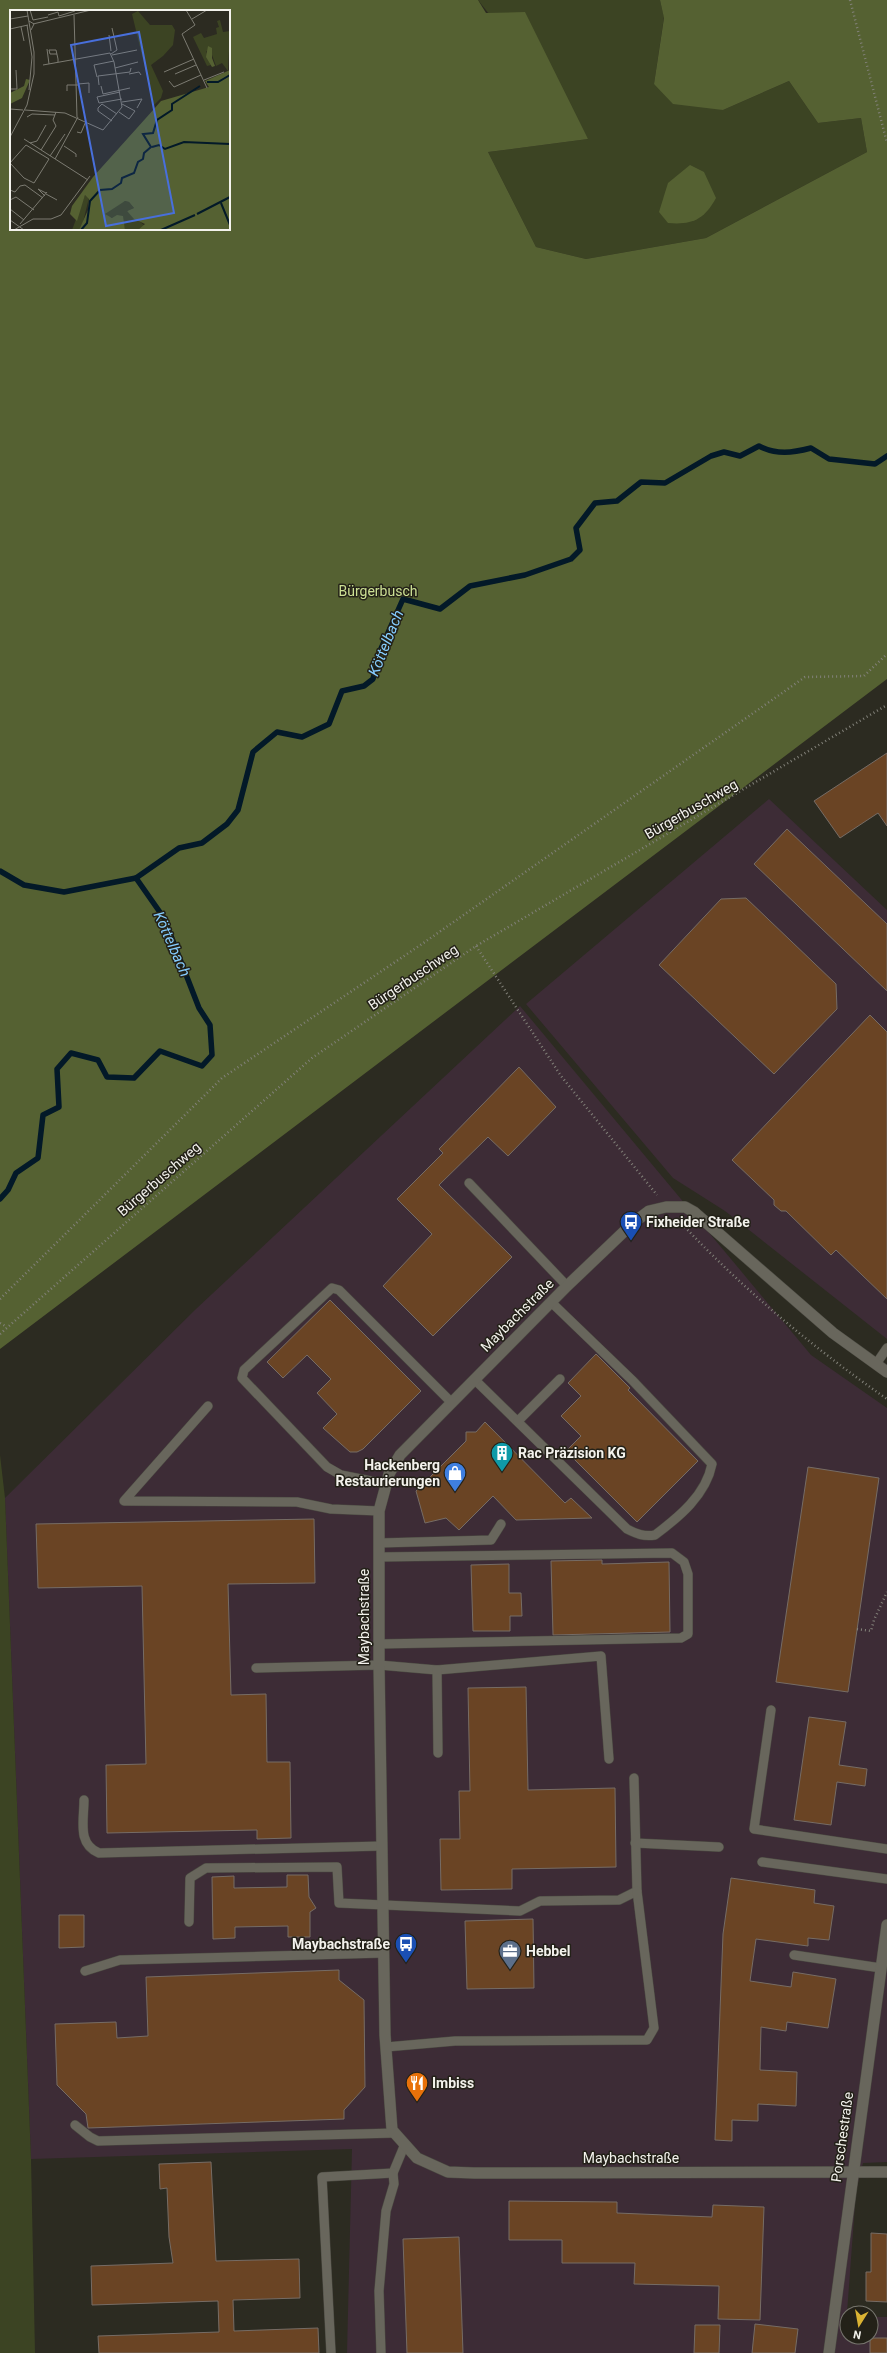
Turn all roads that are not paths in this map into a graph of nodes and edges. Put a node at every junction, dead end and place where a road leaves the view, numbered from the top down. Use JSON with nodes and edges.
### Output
{"nodes":[{"id":1,"x":469,"y":1183,"type":"dead end"},
{"id":2,"x":567,"y":1286,"type":"junction"},
{"id":3,"x":552,"y":1302,"type":"junction"},
{"id":4,"x":887,"y":1348,"type":"edge"},
{"id":5,"x":876,"y":1364,"type":"junction"},
{"id":6,"x":887,"y":1372,"type":"edge"},
{"id":7,"x":560,"y":1379,"type":"dead end"},
{"id":8,"x":475,"y":1380,"type":"junction"},
{"id":9,"x":452,"y":1402,"type":"junction"},
{"id":10,"x":208,"y":1406,"type":"dead end"},
{"id":11,"x":518,"y":1421,"type":"junction"},
{"id":12,"x":386,"y":1484,"type":"junction"},
{"id":13,"x":379,"y":1511,"type":"junction"},
{"id":14,"x":501,"y":1524,"type":"dead end"},
{"id":15,"x":379,"y":1543,"type":"junction"},
{"id":16,"x":379,"y":1557,"type":"junction"},
{"id":17,"x":379,"y":1644,"type":"junction"},
{"id":18,"x":379,"y":1665,"type":"junction"},
{"id":19,"x":256,"y":1668,"type":"dead end"},
{"id":20,"x":438,"y":1670,"type":"junction"},
{"id":21,"x":771,"y":1710,"type":"dead end"},
{"id":22,"x":438,"y":1753,"type":"dead end"},
{"id":23,"x":609,"y":1759,"type":"dead end"},
{"id":24,"x":634,"y":1778,"type":"dead end"},
{"id":25,"x":84,"y":1800,"type":"dead end"},
{"id":26,"x":635,"y":1843,"type":"junction"},
{"id":27,"x":382,"y":1846,"type":"junction"},
{"id":28,"x":719,"y":1847,"type":"dead end"},
{"id":29,"x":887,"y":1849,"type":"edge"},
{"id":30,"x":762,"y":1862,"type":"dead end"},
{"id":31,"x":887,"y":1879,"type":"edge"},
{"id":32,"x":637,"y":1891,"type":"junction"},
{"id":33,"x":383,"y":1904,"type":"junction"},
{"id":34,"x":189,"y":1922,"type":"dead end"},
{"id":35,"x":887,"y":1925,"type":"edge"},
{"id":36,"x":384,"y":1954,"type":"junction"},
{"id":37,"x":794,"y":1955,"type":"dead end"},
{"id":38,"x":881,"y":1968,"type":"junction"},
{"id":39,"x":85,"y":1971,"type":"dead end"},
{"id":40,"x":386,"y":2047,"type":"junction"},
{"id":41,"x":75,"y":2125,"type":"dead end"},
{"id":42,"x":395,"y":2133,"type":"junction"},
{"id":43,"x":405,"y":2144,"type":"junction"},
{"id":44,"x":393,"y":2172,"type":"junction"},
{"id":45,"x":853,"y":2172,"type":"junction"},
{"id":46,"x":887,"y":2172,"type":"edge"},
{"id":47,"x":331,"y":2353,"type":"edge"},
{"id":48,"x":381,"y":2353,"type":"edge"},
{"id":49,"x":830,"y":2353,"type":"edge"}],
"edges":[{"from":1,"to":2,"type":"lane"},
{"from":2,"to":3,"type":"street","name":"Maybachstraße"},
{"from":2,"to":5,"type":"street","name":"Maybachstraße"},
{"from":3,"to":8,"type":"street","name":"Maybachstraße"},
{"from":3,"to":11,"type":"lane"},
{"from":4,"to":5,"type":"lane"},
{"from":5,"to":6,"type":"street"},
{"from":7,"to":11,"type":"lane"},
{"from":8,"to":9,"type":"street","name":"Maybachstraße"},
{"from":8,"to":11,"type":"lane"},
{"from":9,"to":12,"type":"street","name":"Maybachstraße"},
{"from":9,"to":12,"type":"lane"},
{"from":10,"to":13,"type":"lane"},
{"from":12,"to":13,"type":"street","name":"Maybachstraße"},
{"from":13,"to":15,"type":"street","name":"Maybachstraße"},
{"from":14,"to":15,"type":"lane"},
{"from":15,"to":16,"type":"street","name":"Maybachstraße"},
{"from":16,"to":17,"type":"street","name":"Maybachstraße"},
{"from":16,"to":17,"type":"lane"},
{"from":17,"to":18,"type":"street","name":"Maybachstraße"},
{"from":18,"to":19,"type":"lane"},
{"from":18,"to":20,"type":"lane"},
{"from":18,"to":27,"type":"street","name":"Maybachstraße"},
{"from":20,"to":22,"type":"lane"},
{"from":20,"to":23,"type":"lane"},
{"from":21,"to":29,"type":"lane"},
{"from":24,"to":26,"type":"lane"},
{"from":25,"to":27,"type":"lane"},
{"from":26,"to":28,"type":"lane"},
{"from":26,"to":32,"type":"lane"},
{"from":27,"to":33,"type":"street","name":"Maybachstraße"},
{"from":30,"to":31,"type":"lane"},
{"from":32,"to":33,"type":"lane"},
{"from":32,"to":40,"type":"lane"},
{"from":33,"to":34,"type":"lane"},
{"from":33,"to":36,"type":"street","name":"Maybachstraße"},
{"from":35,"to":38,"type":"street","name":"Porschestraße"},
{"from":36,"to":39,"type":"lane"},
{"from":36,"to":40,"type":"street","name":"Maybachstraße"},
{"from":37,"to":38,"type":"lane"},
{"from":38,"to":45,"type":"street","name":"Porschestraße"},
{"from":40,"to":42,"type":"street","name":"Maybachstraße"},
{"from":41,"to":42,"type":"lane"},
{"from":42,"to":43,"type":"street","name":"Maybachstraße"},
{"from":43,"to":44,"type":"lane"},
{"from":43,"to":45,"type":"street","name":"Maybachstraße"},
{"from":44,"to":47,"type":"lane"},
{"from":44,"to":48,"type":"lane"},
{"from":45,"to":46,"type":"street","name":"Maybachstraße"},
{"from":45,"to":49,"type":"street","name":"Porschestraße"}]}
